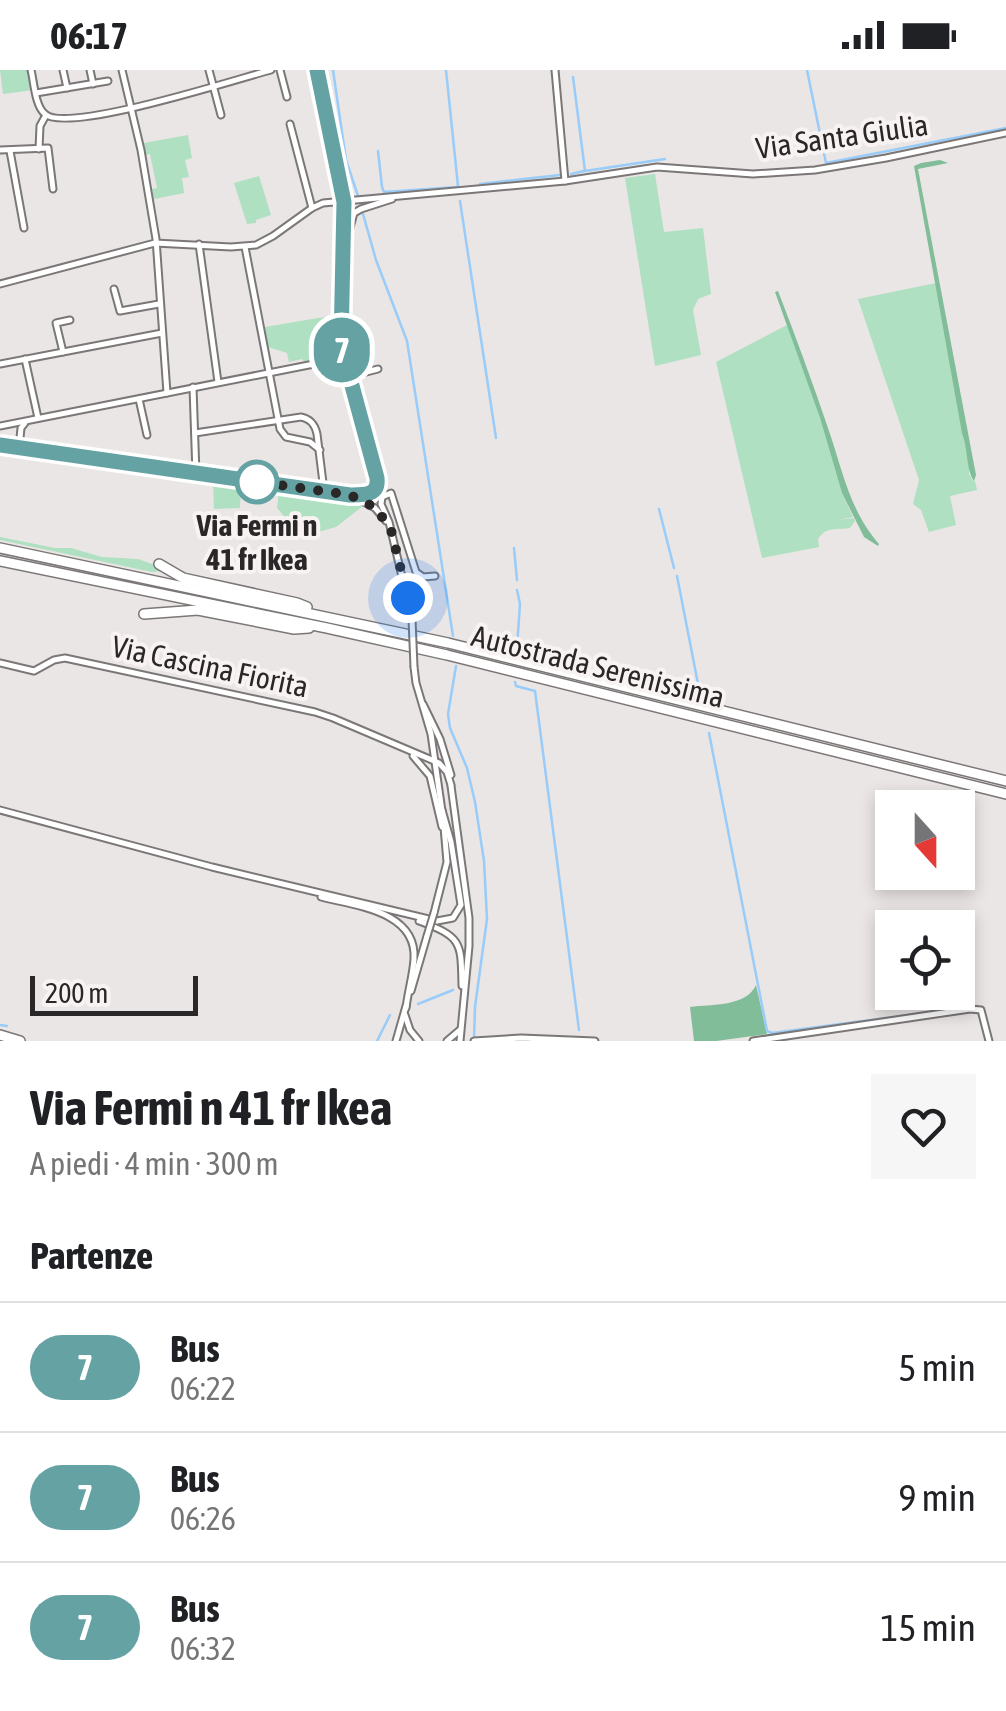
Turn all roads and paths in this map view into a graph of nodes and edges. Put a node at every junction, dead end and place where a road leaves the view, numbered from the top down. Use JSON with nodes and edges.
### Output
{"nodes":[{"id":1,"x":31,"y":70,"type":"edge"},
{"id":2,"x":63,"y":70,"type":"edge"},
{"id":3,"x":90,"y":70,"type":"edge"},
{"id":4,"x":122,"y":70,"type":"edge"},
{"id":5,"x":209,"y":70,"type":"edge"},
{"id":6,"x":271,"y":70,"type":"edge"},
{"id":7,"x":280,"y":70,"type":"edge"},
{"id":8,"x":317,"y":70,"type":"edge"},
{"id":9,"x":556,"y":70,"type":"edge"},
{"id":10,"x":108,"y":81,"type":"dead end"},
{"id":11,"x":94,"y":84,"type":"junction"},
{"id":12,"x":214,"y":86,"type":"junction"},
{"id":13,"x":67,"y":88,"type":"junction"},
{"id":14,"x":36,"y":93,"type":"junction"},
{"id":15,"x":287,"y":97,"type":"dead end"},
{"id":16,"x":131,"y":109,"type":"junction"},
{"id":17,"x":46,"y":116,"type":"junction"},
{"id":18,"x":221,"y":116,"type":"dead end"},
{"id":19,"x":290,"y":124,"type":"dead end"},
{"id":20,"x":1006,"y":133,"type":"edge"},
{"id":21,"x":39,"y":149,"type":"junction"},
{"id":22,"x":0,"y":150,"type":"edge"},
{"id":23,"x":10,"y":151,"type":"junction"},
{"id":24,"x":565,"y":182,"type":"junction"},
{"id":25,"x":52,"y":189,"type":"dead end"},
{"id":26,"x":395,"y":197,"type":"junction"},
{"id":27,"x":344,"y":202,"type":"junction"},
{"id":28,"x":312,"y":208,"type":"junction"},
{"id":29,"x":24,"y":228,"type":"dead end"},
{"id":30,"x":154,"y":243,"type":"junction"},
{"id":31,"x":198,"y":244,"type":"junction"},
{"id":32,"x":231,"y":246,"type":"junction"},
{"id":33,"x":245,"y":246,"type":"junction"},
{"id":34,"x":343,"y":252,"type":"junction"},
{"id":35,"x":248,"y":267,"type":"junction"},
{"id":36,"x":0,"y":284,"type":"edge"},
{"id":37,"x":114,"y":289,"type":"dead end"},
{"id":38,"x":160,"y":304,"type":"junction"},
{"id":39,"x":70,"y":320,"type":"dead end"},
{"id":40,"x":162,"y":334,"type":"junction"},
{"id":41,"x":63,"y":352,"type":"junction"},
{"id":42,"x":26,"y":359,"type":"junction"},
{"id":43,"x":0,"y":364,"type":"edge"},
{"id":44,"x":378,"y":369,"type":"dead end"},
{"id":45,"x":350,"y":371,"type":"junction"},
{"id":46,"x":268,"y":374,"type":"junction"},
{"id":47,"x":218,"y":382,"type":"junction"},
{"id":48,"x":193,"y":387,"type":"junction"},
{"id":49,"x":168,"y":393,"type":"junction"},
{"id":50,"x":362,"y":396,"type":"dead end"},
{"id":51,"x":139,"y":398,"type":"junction"},
{"id":52,"x":38,"y":418,"type":"junction"},
{"id":53,"x":29,"y":420,"type":"junction"},
{"id":54,"x":278,"y":420,"type":"junction"},
{"id":55,"x":14,"y":423,"type":"junction"},
{"id":56,"x":0,"y":426,"type":"edge"},
{"id":57,"x":22,"y":428,"type":"junction"},
{"id":58,"x":195,"y":433,"type":"junction"},
{"id":59,"x":318,"y":434,"type":"junction"},
{"id":60,"x":147,"y":435,"type":"dead end"},
{"id":61,"x":310,"y":442,"type":"junction"},
{"id":62,"x":0,"y":445,"type":"edge"},
{"id":63,"x":19,"y":448,"type":"junction"},
{"id":64,"x":320,"y":450,"type":"junction"},
{"id":65,"x":196,"y":474,"type":"junction"},
{"id":66,"x":324,"y":491,"type":"junction"},
{"id":67,"x":375,"y":498,"type":"junction"},
{"id":68,"x":0,"y":548,"type":"edge"},
{"id":69,"x":0,"y":561,"type":"edge"},
{"id":70,"x":159,"y":564,"type":"dead end"},
{"id":71,"x":435,"y":576,"type":"dead end"},
{"id":72,"x":144,"y":614,"type":"dead end"},
{"id":73,"x":328,"y":622,"type":"junction"},
{"id":74,"x":0,"y":663,"type":"edge"},
{"id":75,"x":424,"y":704,"type":"junction"},
{"id":76,"x":432,"y":742,"type":"junction"},
{"id":77,"x":407,"y":751,"type":"junction"},
{"id":78,"x":434,"y":762,"type":"junction"},
{"id":79,"x":445,"y":769,"type":"junction"},
{"id":80,"x":437,"y":772,"type":"junction"},
{"id":81,"x":1006,"y":781,"type":"edge"},
{"id":82,"x":450,"y":785,"type":"junction"},
{"id":83,"x":1006,"y":794,"type":"edge"},
{"id":84,"x":0,"y":810,"type":"edge"},
{"id":85,"x":442,"y":810,"type":"junction"},
{"id":86,"x":446,"y":843,"type":"junction"},
{"id":87,"x":212,"y":867,"type":"junction"},
{"id":88,"x":401,"y":914,"type":"junction"},
{"id":89,"x":463,"y":1004,"type":"junction"},
{"id":90,"x":405,"y":1010,"type":"junction"},
{"id":91,"x":460,"y":1030,"type":"junction"},
{"id":92,"x":0,"y":1036,"type":"edge"},
{"id":93,"x":20,"y":1041,"type":"edge"},
{"id":94,"x":396,"y":1041,"type":"edge"},
{"id":95,"x":419,"y":1041,"type":"edge"},
{"id":96,"x":448,"y":1041,"type":"edge"},
{"id":97,"x":460,"y":1041,"type":"edge"},
{"id":98,"x":476,"y":1041,"type":"edge"},
{"id":99,"x":595,"y":1041,"type":"edge"},
{"id":100,"x":752,"y":1041,"type":"edge"},
{"id":101,"x":989,"y":1041,"type":"edge"}],
"edges":[{"from":1,"to":14,"type":"street"},
{"from":2,"to":13,"type":"street"},
{"from":3,"to":11,"type":"street"},
{"from":4,"to":16,"type":"street"},
{"from":5,"to":12,"type":"street"},
{"from":6,"to":12,"type":"street"},
{"from":7,"to":15,"type":"street"},
{"from":8,"to":27,"type":"street"},
{"from":9,"to":24,"type":"street"},
{"from":10,"to":11,"type":"street"},
{"from":11,"to":13,"type":"street"},
{"from":12,"to":16,"type":"street"},
{"from":12,"to":18,"type":"street"},
{"from":13,"to":14,"type":"street"},
{"from":14,"to":17,"type":"street"},
{"from":16,"to":17,"type":"street"},
{"from":16,"to":30,"type":"street"},
{"from":17,"to":21,"type":"street"},
{"from":19,"to":28,"type":"street"},
{"from":20,"to":24,"type":"street","name":"Via Santa Giulia"},
{"from":21,"to":23,"type":"street"},
{"from":21,"to":25,"type":"street"},
{"from":22,"to":23,"type":"street"},
{"from":23,"to":29,"type":"street"},
{"from":24,"to":26,"type":"street","name":"Via Santa Giulia"},
{"from":26,"to":27,"type":"street","name":"Via Santa Giulia"},
{"from":26,"to":34,"type":"street"},
{"from":27,"to":28,"type":"street","name":"Via Santa Giulia"},
{"from":27,"to":34,"type":"street"},
{"from":28,"to":33,"type":"street"},
{"from":30,"to":31,"type":"street"},
{"from":30,"to":36,"type":"street"},
{"from":30,"to":38,"type":"street"},
{"from":31,"to":32,"type":"street"},
{"from":31,"to":47,"type":"street"},
{"from":32,"to":33,"type":"street"},
{"from":32,"to":35,"type":"street"},
{"from":33,"to":35,"type":"street"},
{"from":34,"to":45,"type":"street"},
{"from":35,"to":46,"type":"street"},
{"from":37,"to":38,"type":"street"},
{"from":38,"to":40,"type":"street"},
{"from":39,"to":41,"type":"street"},
{"from":40,"to":41,"type":"street"},
{"from":40,"to":49,"type":"street"},
{"from":41,"to":42,"type":"street"},
{"from":42,"to":43,"type":"street"},
{"from":42,"to":52,"type":"street"},
{"from":44,"to":45,"type":"street"},
{"from":45,"to":46,"type":"street"},
{"from":45,"to":50,"type":"street"},
{"from":45,"to":67,"type":"street"},
{"from":46,"to":47,"type":"street"},
{"from":46,"to":54,"type":"street"},
{"from":47,"to":48,"type":"street"},
{"from":48,"to":49,"type":"street"},
{"from":48,"to":58,"type":"street"},
{"from":49,"to":51,"type":"street"},
{"from":51,"to":52,"type":"street"},
{"from":51,"to":60,"type":"street"},
{"from":52,"to":53,"type":"street"},
{"from":53,"to":55,"type":"street"},
{"from":53,"to":57,"type":"street"},
{"from":54,"to":58,"type":"street"},
{"from":54,"to":59,"type":"street"},
{"from":54,"to":61,"type":"street"},
{"from":55,"to":56,"type":"street"},
{"from":55,"to":57,"type":"street"},
{"from":57,"to":63,"type":"street"},
{"from":58,"to":65,"type":"street"},
{"from":59,"to":61,"type":"street"},
{"from":59,"to":64,"type":"street"},
{"from":61,"to":64,"type":"street"},
{"from":62,"to":63,"type":"street"},
{"from":63,"to":65,"type":"street"},
{"from":64,"to":66,"type":"street"},
{"from":65,"to":66,"type":"street"},
{"from":66,"to":67,"type":"street"},
{"from":67,"to":71,"type":"street"},
{"from":67,"to":75,"type":"street","bridge":true},
{"from":68,"to":73,"type":"highway","name":"Autostrada Serenissima"},
{"from":69,"to":73,"type":"highway","name":"Autostrada Serenissima"},
{"from":70,"to":73,"type":"highway"},
{"from":72,"to":73,"type":"highway"},
{"from":73,"to":81,"type":"highway","name":"Autostrada Serenissima"},
{"from":73,"to":83,"type":"highway","name":"Autostrada Serenissima"},
{"from":74,"to":77,"type":"street","name":"Via Cascina Fiorita"},
{"from":75,"to":76,"type":"street"},
{"from":75,"to":82,"type":"street"},
{"from":76,"to":77,"type":"street"},
{"from":76,"to":78,"type":"street"},
{"from":77,"to":78,"type":"street","name":"Via Cascina Fiorita"},
{"from":77,"to":86,"type":"street"},
{"from":78,"to":79,"type":"street","name":"Via Cascina Fiorita"},
{"from":78,"to":80,"type":"street"},
{"from":79,"to":80,"type":"street"},
{"from":79,"to":82,"type":"street"},
{"from":80,"to":85,"type":"street"},
{"from":82,"to":89,"type":"street"},
{"from":84,"to":87,"type":"street"},
{"from":85,"to":86,"type":"street"},
{"from":85,"to":88,"type":"street"},
{"from":86,"to":90,"type":"street","bridge":true},
{"from":87,"to":88,"type":"street"},
{"from":87,"to":90,"type":"street"},
{"from":88,"to":89,"type":"street"},
{"from":89,"to":91,"type":"street"},
{"from":90,"to":94,"type":"street"},
{"from":90,"to":95,"type":"street"},
{"from":91,"to":96,"type":"street"},
{"from":91,"to":97,"type":"street"},
{"from":92,"to":93,"type":"highway"},
{"from":98,"to":99,"type":"street"},
{"from":100,"to":101,"type":"street"}]}
